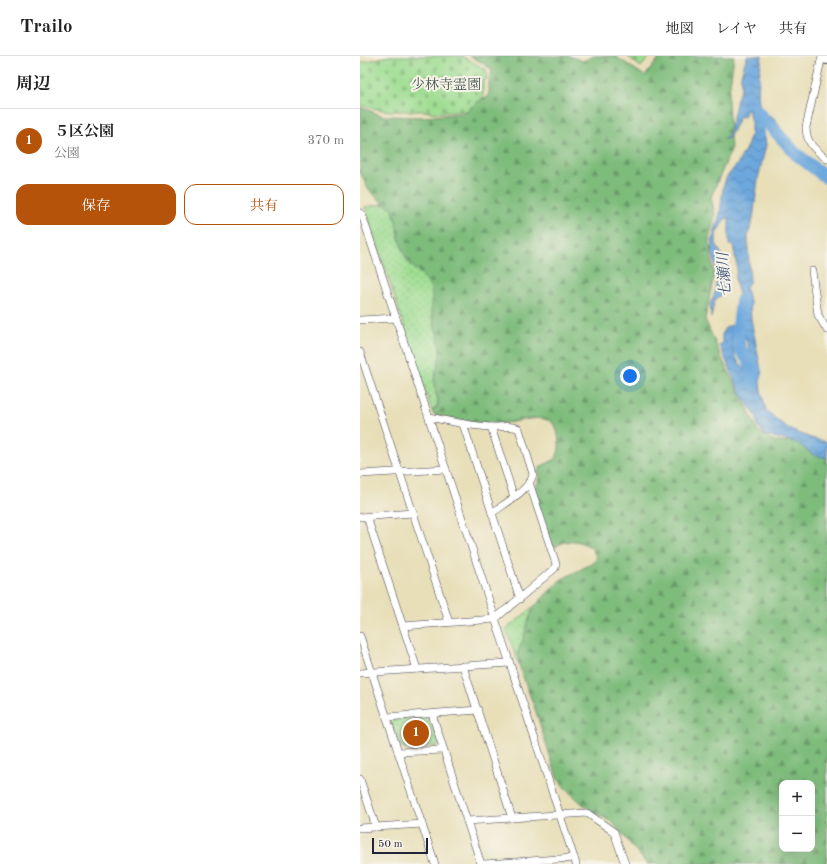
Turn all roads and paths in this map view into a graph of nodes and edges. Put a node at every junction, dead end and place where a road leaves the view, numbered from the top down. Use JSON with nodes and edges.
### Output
{"nodes":[{"id":1,"x":822,"y":56,"type":"edge"},
{"id":2,"x":827,"y":159,"type":"edge"},
{"id":3,"x":360,"y":213,"type":"edge"},
{"id":4,"x":812,"y":271,"type":"dead end"},
{"id":5,"x":396,"y":318,"type":"junction"},
{"id":6,"x":360,"y":320,"type":"edge"},
{"id":7,"x":827,"y":330,"type":"edge"},
{"id":8,"x":360,"y":352,"type":"edge"},
{"id":9,"x":429,"y":417,"type":"junction"},
{"id":10,"x":463,"y":424,"type":"junction"},
{"id":11,"x":491,"y":427,"type":"junction"},
{"id":12,"x":446,"y":468,"type":"junction"},
{"id":13,"x":399,"y":472,"type":"junction"},
{"id":14,"x":360,"y":474,"type":"edge"},
{"id":15,"x":529,"y":482,"type":"junction"},
{"id":16,"x":514,"y":497,"type":"junction"},
{"id":17,"x":413,"y":513,"type":"junction"},
{"id":18,"x":492,"y":513,"type":"junction"},
{"id":19,"x":364,"y":517,"type":"edge"},
{"id":20,"x":520,"y":599,"type":"junction"},
{"id":21,"x":495,"y":619,"type":"junction"},
{"id":22,"x":449,"y":622,"type":"junction"},
{"id":23,"x":403,"y":626,"type":"junction"},
{"id":24,"x":360,"y":636,"type":"edge"},
{"id":25,"x":510,"y":663,"type":"junction"},
{"id":26,"x":463,"y":666,"type":"junction"},
{"id":27,"x":417,"y":669,"type":"junction"},
{"id":28,"x":372,"y":672,"type":"junction"},
{"id":29,"x":360,"y":673,"type":"edge"},
{"id":30,"x":478,"y":710,"type":"junction"},
{"id":31,"x":432,"y":714,"type":"junction"},
{"id":32,"x":386,"y":717,"type":"junction"},
{"id":33,"x":443,"y":750,"type":"junction"},
{"id":34,"x":398,"y":752,"type":"junction"},
{"id":35,"x":360,"y":779,"type":"edge"},
{"id":36,"x":560,"y":815,"type":"junction"},
{"id":37,"x":512,"y":818,"type":"junction"},
{"id":38,"x":467,"y":821,"type":"junction"},
{"id":39,"x":422,"y":824,"type":"junction"},
{"id":40,"x":376,"y":827,"type":"junction"},
{"id":41,"x":360,"y":828,"type":"edge"},
{"id":42,"x":575,"y":861,"type":"edge"},
{"id":43,"x":528,"y":863,"type":"edge"},
{"id":44,"x":435,"y":864,"type":"edge"},
{"id":45,"x":483,"y":864,"type":"edge"},
{"id":46,"x":625,"y":864,"type":"edge"}],
"edges":[{"from":1,"to":2,"type":"street"},
{"from":3,"to":5,"type":"street"},
{"from":4,"to":7,"type":"street"},
{"from":5,"to":6,"type":"street"},
{"from":5,"to":9,"type":"street"},
{"from":8,"to":13,"type":"street"},
{"from":9,"to":10,"type":"street"},
{"from":9,"to":12,"type":"street"},
{"from":10,"to":11,"type":"street"},
{"from":10,"to":18,"type":"street"},
{"from":11,"to":15,"type":"street"},
{"from":11,"to":16,"type":"street"},
{"from":12,"to":13,"type":"street"},
{"from":12,"to":21,"type":"street"},
{"from":13,"to":14,"type":"street"},
{"from":13,"to":17,"type":"street"},
{"from":15,"to":16,"type":"street"},
{"from":15,"to":20,"type":"street"},
{"from":16,"to":18,"type":"street"},
{"from":17,"to":19,"type":"street"},
{"from":17,"to":22,"type":"street"},
{"from":18,"to":20,"type":"street"},
{"from":19,"to":23,"type":"street"},
{"from":20,"to":21,"type":"street"},
{"from":21,"to":22,"type":"street"},
{"from":21,"to":25,"type":"street"},
{"from":22,"to":23,"type":"street"},
{"from":23,"to":27,"type":"street"},
{"from":24,"to":28,"type":"street"},
{"from":25,"to":26,"type":"street"},
{"from":25,"to":36,"type":"street"},
{"from":26,"to":27,"type":"street"},
{"from":26,"to":30,"type":"street"},
{"from":27,"to":28,"type":"street"},
{"from":28,"to":29,"type":"street"},
{"from":28,"to":32,"type":"street"},
{"from":30,"to":31,"type":"street"},
{"from":30,"to":37,"type":"street"},
{"from":31,"to":32,"type":"street"},
{"from":31,"to":33,"type":"street"},
{"from":32,"to":34,"type":"street"},
{"from":33,"to":34,"type":"street"},
{"from":33,"to":38,"type":"street"},
{"from":34,"to":39,"type":"street"},
{"from":35,"to":40,"type":"street"},
{"from":36,"to":37,"type":"street"},
{"from":36,"to":42,"type":"street"},
{"from":36,"to":46,"type":"street"},
{"from":37,"to":38,"type":"street"},
{"from":38,"to":45,"type":"street"},
{"from":39,"to":40,"type":"street"},
{"from":39,"to":44,"type":"street"},
{"from":40,"to":41,"type":"street"},
{"from":42,"to":43,"type":"street"},
{"from":43,"to":45,"type":"street"}]}
